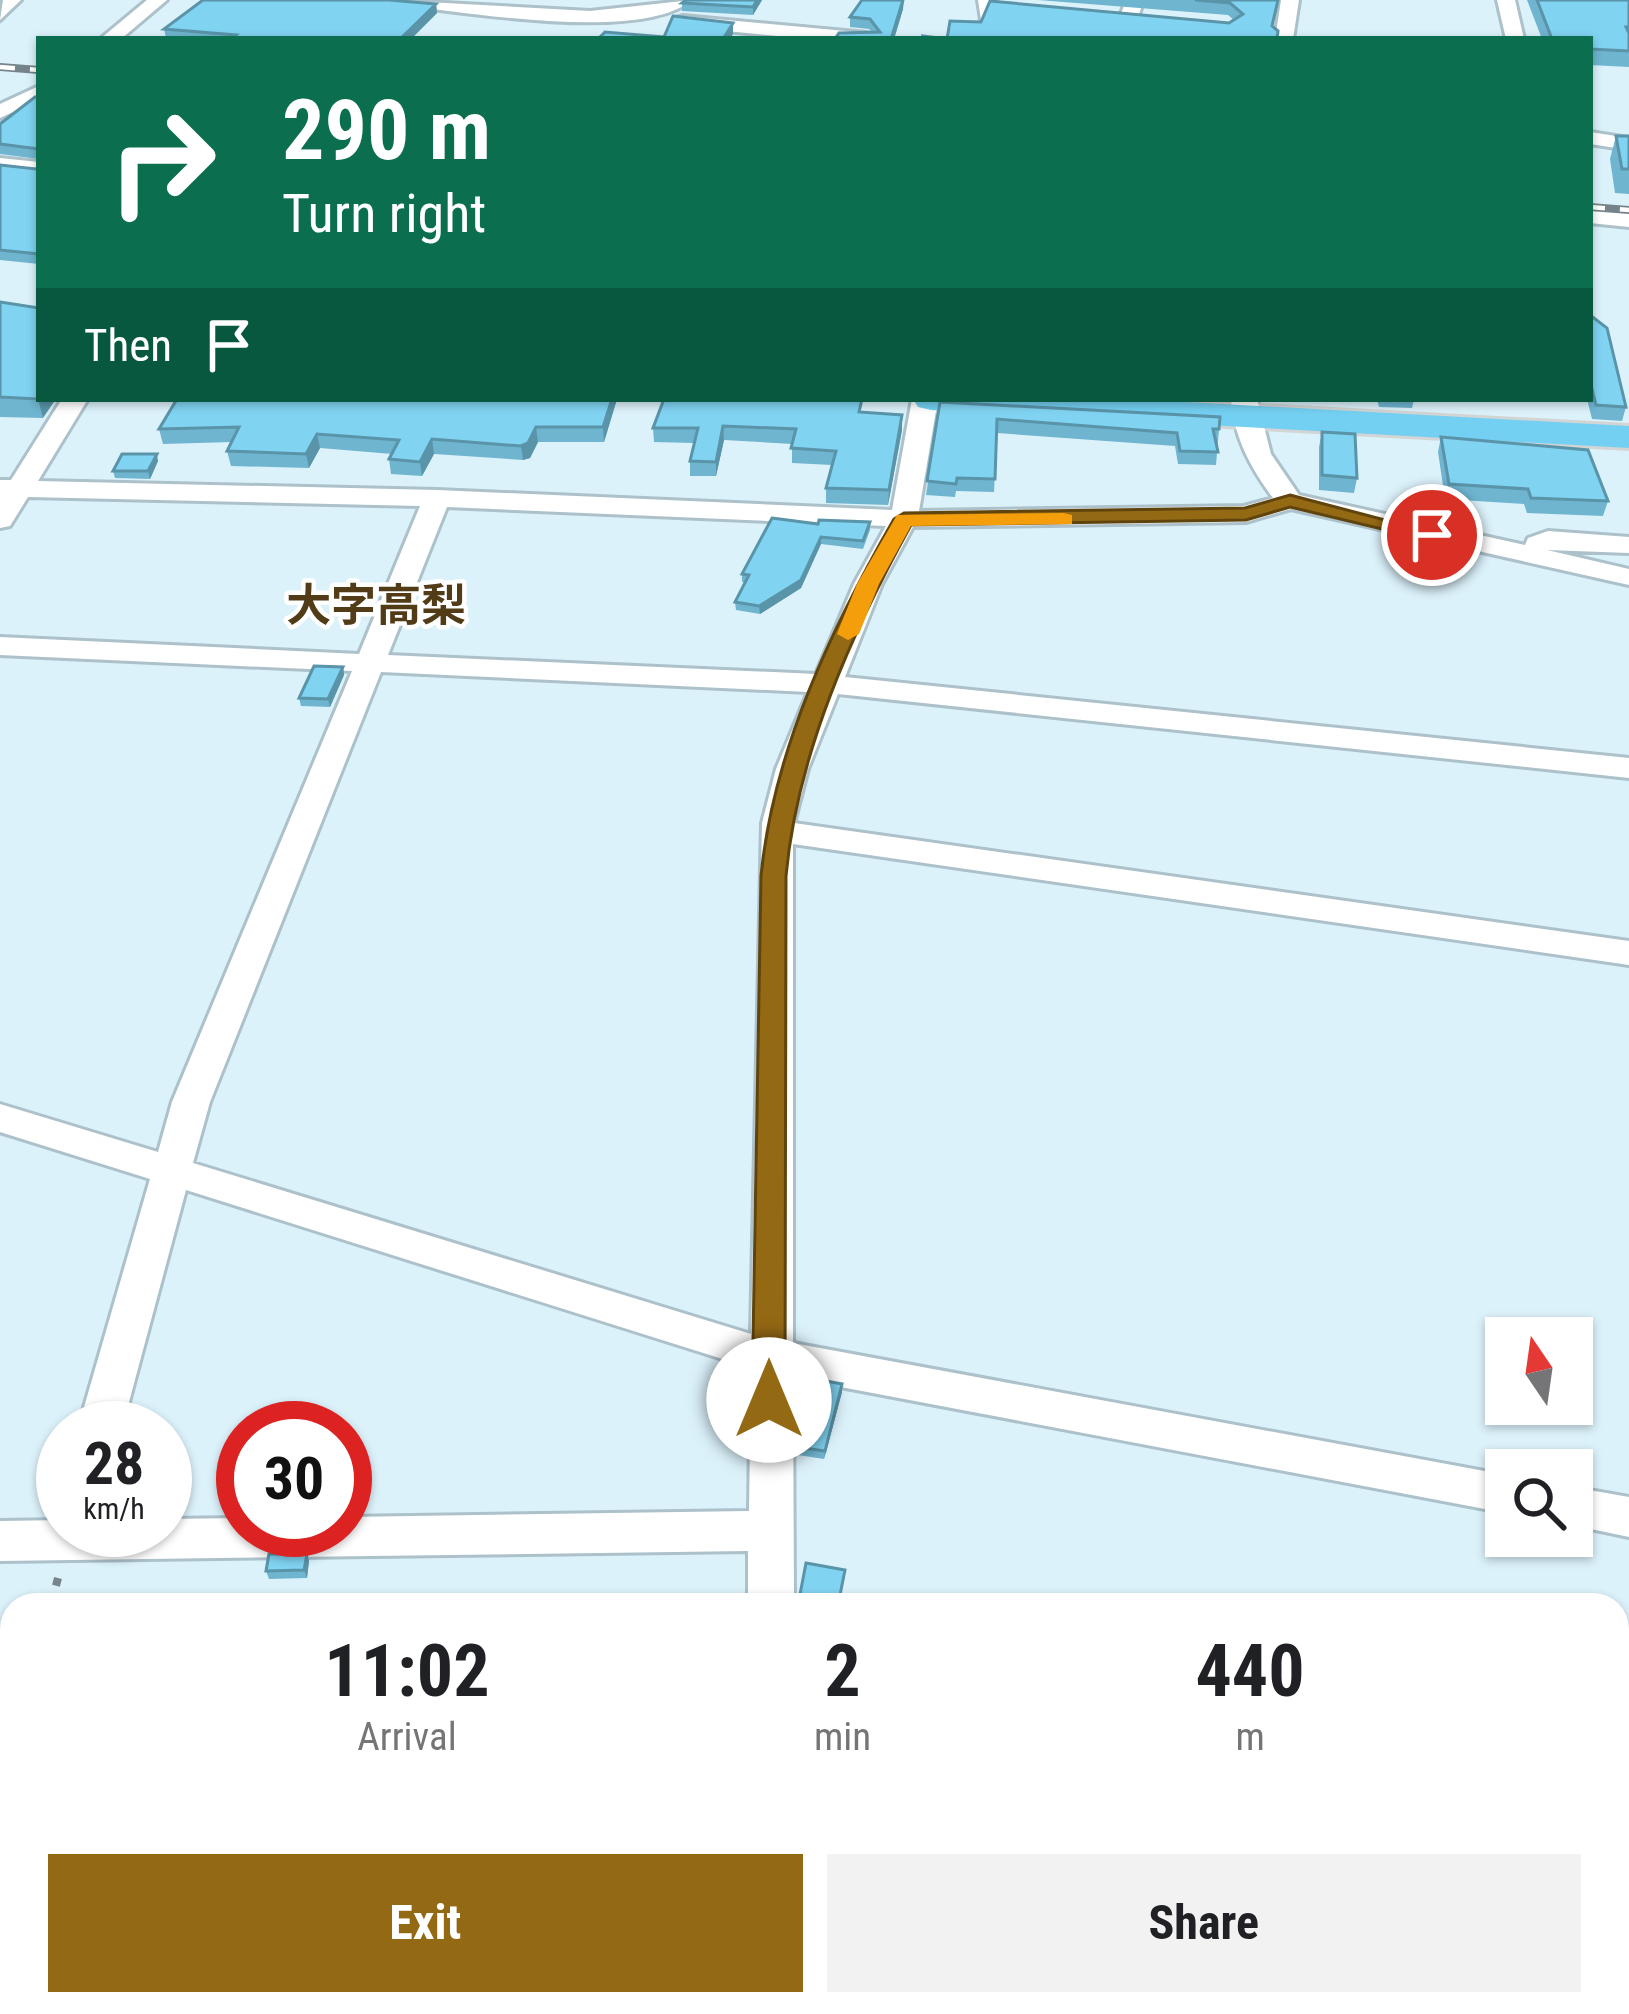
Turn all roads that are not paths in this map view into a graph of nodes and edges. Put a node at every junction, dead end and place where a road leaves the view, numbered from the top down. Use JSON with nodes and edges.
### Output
{"nodes":[{"id":1,"x":12,"y":0,"type":"edge"},
{"id":2,"x":158,"y":0,"type":"edge"},
{"id":3,"x":399,"y":0,"type":"edge"},
{"id":4,"x":683,"y":0,"type":"edge"},
{"id":5,"x":1290,"y":0,"type":"edge"},
{"id":6,"x":1505,"y":0,"type":"edge"},
{"id":7,"x":993,"y":2,"type":"edge"},
{"id":8,"x":1139,"y":10,"type":"edge"},
{"id":9,"x":1110,"y":13,"type":"edge"},
{"id":10,"x":0,"y":15,"type":"edge"},
{"id":11,"x":644,"y":16,"type":"junction"},
{"id":12,"x":1013,"y":29,"type":"edge"},
{"id":13,"x":992,"y":33,"type":"edge"},
{"id":14,"x":113,"y":36,"type":"edge"},
{"id":15,"x":839,"y":36,"type":"edge"},
{"id":16,"x":1123,"y":36,"type":"edge"},
{"id":17,"x":1284,"y":36,"type":"edge"},
{"id":18,"x":1514,"y":36,"type":"edge"},
{"id":19,"x":36,"y":94,"type":"edge"},
{"id":20,"x":0,"y":112,"type":"edge"},
{"id":21,"x":1593,"y":138,"type":"edge"},
{"id":22,"x":1629,"y":144,"type":"edge"},
{"id":23,"x":0,"y":164,"type":"edge"},
{"id":24,"x":36,"y":168,"type":"edge"},
{"id":25,"x":1593,"y":216,"type":"edge"},
{"id":26,"x":1629,"y":220,"type":"edge"},
{"id":27,"x":73,"y":402,"type":"edge"},
{"id":28,"x":927,"y":402,"type":"edge"},
{"id":29,"x":1047,"y":402,"type":"edge"},
{"id":30,"x":1244,"y":408,"type":"edge"},
{"id":31,"x":1629,"y":437,"type":"edge"},
{"id":32,"x":10,"y":488,"type":"edge"},
{"id":33,"x":437,"y":498,"type":"junction"},
{"id":34,"x":1290,"y":501,"type":"junction"},
{"id":35,"x":904,"y":519,"type":"junction"},
{"id":36,"x":0,"y":520,"type":"edge"},
{"id":37,"x":1629,"y":545,"type":"edge"},
{"id":38,"x":1518,"y":554,"type":"junction"},
{"id":39,"x":1629,"y":577,"type":"edge"},
{"id":40,"x":0,"y":646,"type":"edge"},
{"id":41,"x":373,"y":660,"type":"junction"},
{"id":42,"x":827,"y":684,"type":"junction"},
{"id":43,"x":1629,"y":768,"type":"edge"},
{"id":44,"x":778,"y":831,"type":"junction"},
{"id":45,"x":1629,"y":953,"type":"edge"},
{"id":46,"x":0,"y":1118,"type":"edge"},
{"id":47,"x":175,"y":1169,"type":"junction"},
{"id":48,"x":768,"y":1356,"type":"junction"},
{"id":49,"x":108,"y":1401,"type":"edge"},
{"id":50,"x":1485,"y":1490,"type":"edge"},
{"id":51,"x":1593,"y":1510,"type":"edge"},
{"id":52,"x":1629,"y":1517,"type":"edge"},
{"id":53,"x":770,"y":1531,"type":"junction"},
{"id":54,"x":192,"y":1533,"type":"edge"},
{"id":55,"x":36,"y":1537,"type":"edge"},
{"id":56,"x":0,"y":1540,"type":"edge"},
{"id":57,"x":771,"y":1593,"type":"edge"}],
"edges":[{"from":1,"to":10,"type":"street"},
{"from":2,"to":14,"type":"street"},
{"from":3,"to":11,"type":"street"},
{"from":4,"to":11,"type":"street"},
{"from":5,"to":17,"type":"street"},
{"from":6,"to":18,"type":"street"},
{"from":7,"to":13,"type":"street"},
{"from":8,"to":9,"type":"street"},
{"from":8,"to":16,"type":"street"},
{"from":11,"to":15,"type":"street"},
{"from":12,"to":13,"type":"street"},
{"from":19,"to":20,"type":"street"},
{"from":21,"to":22,"type":"street"},
{"from":23,"to":24,"type":"street"},
{"from":25,"to":26,"type":"street"},
{"from":27,"to":32,"type":"street"},
{"from":28,"to":35,"type":"street"},
{"from":29,"to":30,"type":"highway"},
{"from":30,"to":31,"type":"highway"},
{"from":30,"to":34,"type":"street"},
{"from":32,"to":33,"type":"street"},
{"from":32,"to":36,"type":"street"},
{"from":33,"to":35,"type":"street"},
{"from":33,"to":41,"type":"street"},
{"from":34,"to":35,"type":"street"},
{"from":34,"to":38,"type":"street"},
{"from":35,"to":42,"type":"street"},
{"from":37,"to":38,"type":"street"},
{"from":38,"to":39,"type":"street"},
{"from":40,"to":41,"type":"street"},
{"from":41,"to":42,"type":"street"},
{"from":41,"to":47,"type":"street"},
{"from":42,"to":43,"type":"street"},
{"from":42,"to":44,"type":"street"},
{"from":44,"to":45,"type":"street"},
{"from":44,"to":48,"type":"street"},
{"from":46,"to":47,"type":"street"},
{"from":47,"to":48,"type":"street"},
{"from":47,"to":49,"type":"street"},
{"from":48,"to":50,"type":"street"},
{"from":48,"to":53,"type":"street"},
{"from":51,"to":52,"type":"street"},
{"from":53,"to":54,"type":"street"},
{"from":53,"to":57,"type":"street"},
{"from":55,"to":56,"type":"street"}]}
